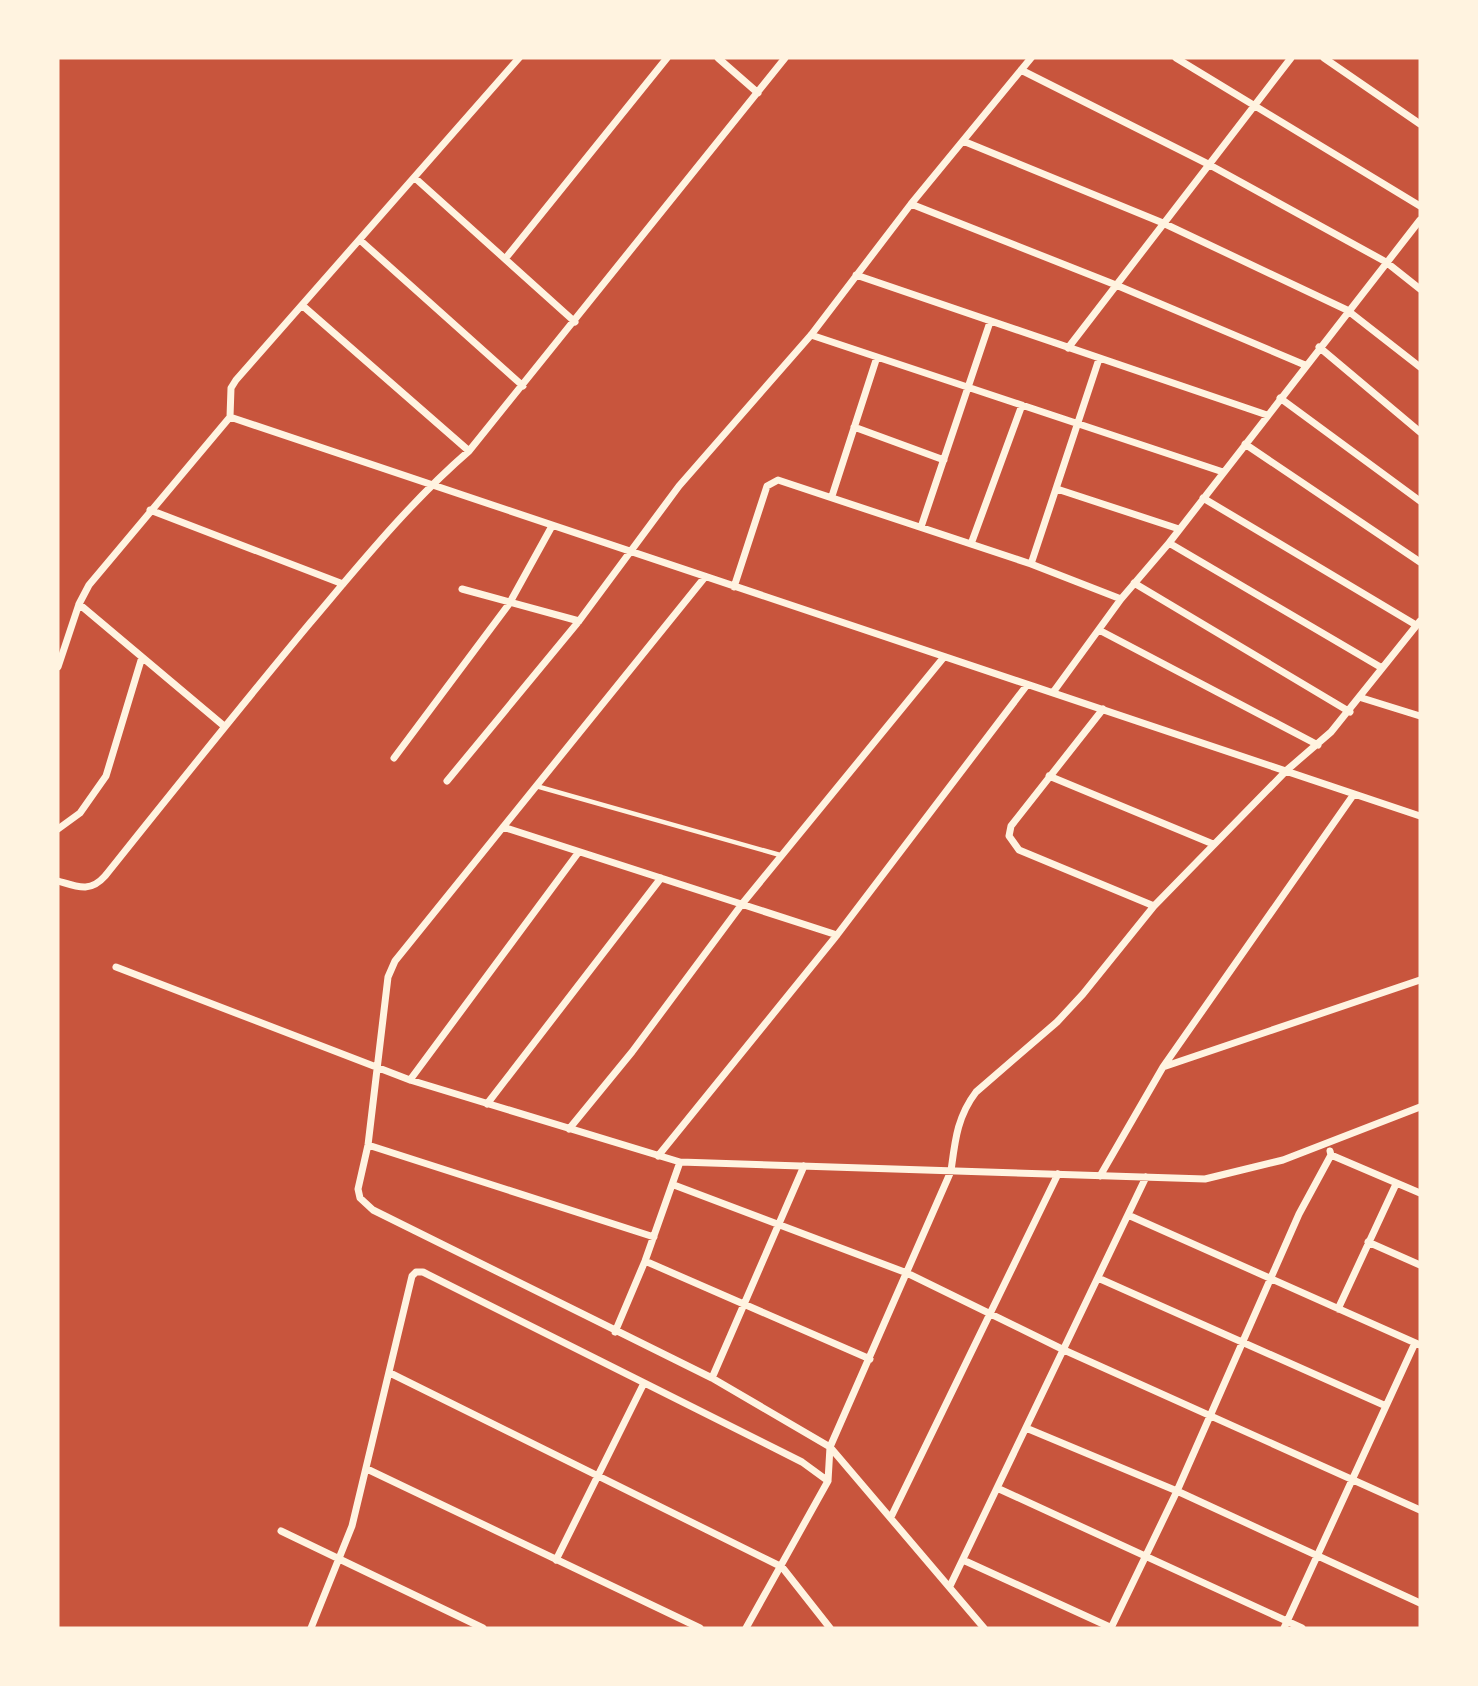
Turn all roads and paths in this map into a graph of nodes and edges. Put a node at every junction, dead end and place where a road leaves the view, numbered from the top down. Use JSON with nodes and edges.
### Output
{"nodes":[{"id":1,"x":519,"y":58,"type":"edge"},
{"id":2,"x":667,"y":58,"type":"edge"},
{"id":3,"x":718,"y":58,"type":"edge"},
{"id":4,"x":785,"y":58,"type":"edge"},
{"id":5,"x":1031,"y":58,"type":"edge"},
{"id":6,"x":1176,"y":58,"type":"edge"},
{"id":7,"x":1291,"y":58,"type":"edge"},
{"id":8,"x":1324,"y":58,"type":"edge"},
{"id":9,"x":1021,"y":69,"type":"junction"},
{"id":10,"x":758,"y":93,"type":"junction"},
{"id":11,"x":1253,"y":105,"type":"junction"},
{"id":12,"x":1420,"y":124,"type":"edge"},
{"id":13,"x":963,"y":141,"type":"junction"},
{"id":14,"x":1208,"y":164,"type":"junction"},
{"id":15,"x":415,"y":178,"type":"junction"},
{"id":16,"x":911,"y":204,"type":"junction"},
{"id":17,"x":1420,"y":206,"type":"edge"},
{"id":18,"x":1420,"y":220,"type":"edge"},
{"id":19,"x":1163,"y":223,"type":"junction"},
{"id":20,"x":360,"y":241,"type":"junction"},
{"id":21,"x":505,"y":258,"type":"junction"},
{"id":22,"x":1386,"y":262,"type":"junction"},
{"id":23,"x":856,"y":275,"type":"junction"},
{"id":24,"x":1116,"y":285,"type":"junction"},
{"id":25,"x":1420,"y":289,"type":"edge"},
{"id":26,"x":303,"y":306,"type":"junction"},
{"id":27,"x":1347,"y":310,"type":"junction"},
{"id":28,"x":575,"y":322,"type":"junction"},
{"id":29,"x":990,"y":322,"type":"junction"},
{"id":30,"x":811,"y":335,"type":"junction"},
{"id":31,"x":1319,"y":347,"type":"junction"},
{"id":32,"x":1068,"y":348,"type":"junction"},
{"id":33,"x":877,"y":357,"type":"junction"},
{"id":34,"x":1099,"y":359,"type":"junction"},
{"id":35,"x":1305,"y":366,"type":"junction"},
{"id":36,"x":1420,"y":367,"type":"edge"},
{"id":37,"x":523,"y":386,"type":"junction"},
{"id":38,"x":968,"y":387,"type":"junction"},
{"id":39,"x":1280,"y":398,"type":"junction"},
{"id":40,"x":1022,"y":405,"type":"junction"},
{"id":41,"x":1267,"y":415,"type":"junction"},
{"id":42,"x":230,"y":417,"type":"junction"},
{"id":43,"x":1078,"y":424,"type":"junction"},
{"id":44,"x":854,"y":427,"type":"junction"},
{"id":45,"x":1420,"y":432,"type":"edge"},
{"id":46,"x":1245,"y":444,"type":"junction"},
{"id":47,"x":469,"y":451,"type":"junction"},
{"id":48,"x":944,"y":460,"type":"junction"},
{"id":49,"x":1223,"y":472,"type":"junction"},
{"id":50,"x":432,"y":483,"type":"junction"},
{"id":51,"x":1056,"y":489,"type":"junction"},
{"id":52,"x":832,"y":496,"type":"junction"},
{"id":53,"x":1203,"y":498,"type":"junction"},
{"id":54,"x":1420,"y":502,"type":"edge"},
{"id":55,"x":150,"y":510,"type":"junction"},
{"id":56,"x":552,"y":526,"type":"junction"},
{"id":57,"x":921,"y":527,"type":"junction"},
{"id":58,"x":1179,"y":529,"type":"junction"},
{"id":59,"x":1169,"y":543,"type":"junction"},
{"id":60,"x":971,"y":544,"type":"junction"},
{"id":61,"x":634,"y":550,"type":"junction"},
{"id":62,"x":1420,"y":562,"type":"edge"},
{"id":63,"x":1031,"y":564,"type":"junction"},
{"id":64,"x":705,"y":577,"type":"junction"},
{"id":65,"x":1134,"y":583,"type":"junction"},
{"id":66,"x":343,"y":584,"type":"junction"},
{"id":67,"x":734,"y":587,"type":"junction"},
{"id":68,"x":462,"y":589,"type":"dead end"},
{"id":69,"x":1121,"y":599,"type":"junction"},
{"id":70,"x":79,"y":604,"type":"junction"},
{"id":71,"x":509,"y":604,"type":"junction"},
{"id":72,"x":579,"y":621,"type":"junction"},
{"id":73,"x":1418,"y":623,"type":"edge"},
{"id":74,"x":1099,"y":630,"type":"junction"},
{"id":75,"x":142,"y":657,"type":"junction"},
{"id":76,"x":944,"y":657,"type":"junction"},
{"id":77,"x":58,"y":667,"type":"edge"},
{"id":78,"x":1382,"y":668,"type":"junction"},
{"id":79,"x":1027,"y":685,"type":"junction"},
{"id":80,"x":1054,"y":691,"type":"junction"},
{"id":81,"x":1362,"y":698,"type":"junction"},
{"id":82,"x":1103,"y":709,"type":"junction"},
{"id":83,"x":1350,"y":712,"type":"junction"},
{"id":84,"x":1420,"y":716,"type":"edge"},
{"id":85,"x":225,"y":726,"type":"junction"},
{"id":86,"x":1318,"y":745,"type":"junction"},
{"id":87,"x":394,"y":758,"type":"dead end"},
{"id":88,"x":1287,"y":770,"type":"junction"},
{"id":89,"x":1049,"y":776,"type":"junction"},
{"id":90,"x":447,"y":781,"type":"dead end"},
{"id":91,"x":536,"y":786,"type":"junction"},
{"id":92,"x":1354,"y":794,"type":"junction"},
{"id":93,"x":1420,"y":816,"type":"edge"},
{"id":94,"x":503,"y":827,"type":"junction"},
{"id":95,"x":58,"y":829,"type":"edge"},
{"id":96,"x":1213,"y":844,"type":"junction"},
{"id":97,"x":578,"y":853,"type":"junction"},
{"id":98,"x":781,"y":856,"type":"junction"},
{"id":99,"x":661,"y":878,"type":"junction"},
{"id":100,"x":58,"y":881,"type":"edge"},
{"id":101,"x":742,"y":904,"type":"junction"},
{"id":102,"x":1154,"y":906,"type":"junction"},
{"id":103,"x":836,"y":935,"type":"junction"},
{"id":104,"x":116,"y":967,"type":"dead end"},
{"id":105,"x":1420,"y":980,"type":"edge"},
{"id":106,"x":377,"y":1067,"type":"junction"},
{"id":107,"x":1163,"y":1067,"type":"junction"},
{"id":108,"x":410,"y":1080,"type":"junction"},
{"id":109,"x":487,"y":1104,"type":"junction"},
{"id":110,"x":1420,"y":1107,"type":"edge"},
{"id":111,"x":569,"y":1129,"type":"junction"},
{"id":112,"x":1326,"y":1143,"type":"junction"},
{"id":113,"x":368,"y":1145,"type":"junction"},
{"id":114,"x":1331,"y":1155,"type":"junction"},
{"id":115,"x":658,"y":1156,"type":"junction"},
{"id":116,"x":680,"y":1162,"type":"junction"},
{"id":117,"x":804,"y":1166,"type":"junction"},
{"id":118,"x":951,"y":1171,"type":"junction"},
{"id":119,"x":1058,"y":1174,"type":"junction"},
{"id":120,"x":1100,"y":1176,"type":"junction"},
{"id":121,"x":1146,"y":1177,"type":"junction"},
{"id":122,"x":1396,"y":1184,"type":"junction"},
{"id":123,"x":674,"y":1185,"type":"junction"},
{"id":124,"x":1420,"y":1192,"type":"edge"},
{"id":125,"x":1128,"y":1215,"type":"junction"},
{"id":126,"x":778,"y":1226,"type":"junction"},
{"id":127,"x":654,"y":1237,"type":"junction"},
{"id":128,"x":1368,"y":1242,"type":"junction"},
{"id":129,"x":645,"y":1261,"type":"junction"},
{"id":130,"x":1420,"y":1265,"type":"edge"},
{"id":131,"x":907,"y":1273,"type":"junction"},
{"id":132,"x":1271,"y":1277,"type":"junction"},
{"id":133,"x":1098,"y":1278,"type":"junction"},
{"id":134,"x":744,"y":1302,"type":"junction"},
{"id":135,"x":1338,"y":1309,"type":"junction"},
{"id":136,"x":989,"y":1312,"type":"junction"},
{"id":137,"x":615,"y":1332,"type":"junction"},
{"id":138,"x":1243,"y":1343,"type":"junction"},
{"id":139,"x":1418,"y":1344,"type":"edge"},
{"id":140,"x":1064,"y":1349,"type":"junction"},
{"id":141,"x":870,"y":1359,"type":"junction"},
{"id":142,"x":390,"y":1373,"type":"junction"},
{"id":143,"x":712,"y":1378,"type":"junction"},
{"id":144,"x":644,"y":1383,"type":"junction"},
{"id":145,"x":1386,"y":1406,"type":"junction"},
{"id":146,"x":1210,"y":1415,"type":"junction"},
{"id":147,"x":1026,"y":1428,"type":"junction"},
{"id":148,"x":830,"y":1447,"type":"junction"},
{"id":149,"x":367,"y":1469,"type":"junction"},
{"id":150,"x":598,"y":1476,"type":"junction"},
{"id":151,"x":1352,"y":1479,"type":"junction"},
{"id":152,"x":828,"y":1481,"type":"junction"},
{"id":153,"x":997,"y":1488,"type":"junction"},
{"id":154,"x":1177,"y":1491,"type":"junction"},
{"id":155,"x":1420,"y":1509,"type":"edge"},
{"id":156,"x":891,"y":1517,"type":"junction"},
{"id":157,"x":281,"y":1531,"type":"dead end"},
{"id":158,"x":1317,"y":1556,"type":"junction"},
{"id":159,"x":1145,"y":1557,"type":"junction"},
{"id":160,"x":339,"y":1559,"type":"junction"},
{"id":161,"x":556,"y":1560,"type":"junction"},
{"id":162,"x":963,"y":1560,"type":"junction"},
{"id":163,"x":782,"y":1567,"type":"junction"},
{"id":164,"x":950,"y":1586,"type":"junction"},
{"id":165,"x":1420,"y":1603,"type":"edge"},
{"id":166,"x":1285,"y":1625,"type":"edge"},
{"id":167,"x":311,"y":1628,"type":"edge"},
{"id":168,"x":483,"y":1628,"type":"edge"},
{"id":169,"x":700,"y":1628,"type":"edge"},
{"id":170,"x":746,"y":1628,"type":"edge"},
{"id":171,"x":830,"y":1628,"type":"edge"},
{"id":172,"x":984,"y":1628,"type":"edge"},
{"id":173,"x":1112,"y":1628,"type":"edge"},
{"id":174,"x":1302,"y":1628,"type":"edge"}],
"edges":[{"from":1,"to":15,"type":"street"},
{"from":2,"to":21,"type":"street"},
{"from":3,"to":10,"type":"street"},
{"from":4,"to":10,"type":"street"},
{"from":5,"to":9,"type":"street"},
{"from":6,"to":11,"type":"street"},
{"from":7,"to":11,"type":"street"},
{"from":8,"to":12,"type":"street"},
{"from":9,"to":13,"type":"street"},
{"from":9,"to":14,"type":"street"},
{"from":10,"to":28,"type":"street"},
{"from":11,"to":14,"type":"street"},
{"from":11,"to":17,"type":"street"},
{"from":13,"to":16,"type":"street"},
{"from":13,"to":19,"type":"street"},
{"from":14,"to":19,"type":"street"},
{"from":14,"to":22,"type":"street"},
{"from":15,"to":20,"type":"street"},
{"from":15,"to":21,"type":"street"},
{"from":16,"to":23,"type":"street"},
{"from":16,"to":24,"type":"street"},
{"from":18,"to":22,"type":"street"},
{"from":19,"to":24,"type":"street"},
{"from":19,"to":27,"type":"street"},
{"from":20,"to":26,"type":"street"},
{"from":20,"to":37,"type":"street"},
{"from":21,"to":28,"type":"street"},
{"from":22,"to":25,"type":"street"},
{"from":22,"to":27,"type":"street"},
{"from":23,"to":29,"type":"street"},
{"from":23,"to":30,"type":"street"},
{"from":24,"to":32,"type":"street"},
{"from":24,"to":35,"type":"street"},
{"from":26,"to":42,"type":"street"},
{"from":26,"to":47,"type":"street"},
{"from":27,"to":31,"type":"street"},
{"from":27,"to":36,"type":"street"},
{"from":28,"to":37,"type":"street"},
{"from":29,"to":32,"type":"street"},
{"from":29,"to":38,"type":"street"},
{"from":30,"to":33,"type":"street"},
{"from":30,"to":61,"type":"street"},
{"from":31,"to":35,"type":"street"},
{"from":31,"to":45,"type":"street"},
{"from":32,"to":34,"type":"street"},
{"from":33,"to":38,"type":"street"},
{"from":33,"to":44,"type":"street"},
{"from":34,"to":41,"type":"street"},
{"from":34,"to":43,"type":"street"},
{"from":35,"to":39,"type":"street"},
{"from":37,"to":47,"type":"street"},
{"from":38,"to":40,"type":"street"},
{"from":38,"to":48,"type":"street"},
{"from":39,"to":41,"type":"street"},
{"from":39,"to":54,"type":"street"},
{"from":40,"to":43,"type":"street"},
{"from":40,"to":60,"type":"street"},
{"from":41,"to":46,"type":"street"},
{"from":42,"to":50,"type":"street"},
{"from":42,"to":55,"type":"street"},
{"from":43,"to":49,"type":"street"},
{"from":43,"to":51,"type":"street"},
{"from":44,"to":48,"type":"street"},
{"from":44,"to":52,"type":"street"},
{"from":46,"to":49,"type":"street"},
{"from":46,"to":62,"type":"street"},
{"from":47,"to":50,"type":"street"},
{"from":48,"to":57,"type":"street"},
{"from":49,"to":53,"type":"street"},
{"from":50,"to":56,"type":"street"},
{"from":50,"to":66,"type":"street"},
{"from":51,"to":58,"type":"street"},
{"from":51,"to":63,"type":"street"},
{"from":52,"to":57,"type":"street"},
{"from":52,"to":67,"type":"street"},
{"from":53,"to":58,"type":"street"},
{"from":53,"to":73,"type":"street"},
{"from":55,"to":66,"type":"street"},
{"from":55,"to":70,"type":"street"},
{"from":56,"to":61,"type":"street"},
{"from":56,"to":71,"type":"street"},
{"from":57,"to":60,"type":"street"},
{"from":58,"to":59,"type":"street"},
{"from":59,"to":65,"type":"street"},
{"from":59,"to":78,"type":"street"},
{"from":60,"to":63,"type":"street"},
{"from":61,"to":64,"type":"street"},
{"from":61,"to":72,"type":"street"},
{"from":63,"to":69,"type":"street"},
{"from":64,"to":67,"type":"street"},
{"from":64,"to":91,"type":"street"},
{"from":65,"to":69,"type":"street"},
{"from":65,"to":83,"type":"street"},
{"from":66,"to":85,"type":"street"},
{"from":67,"to":76,"type":"street"},
{"from":68,"to":71,"type":"street"},
{"from":69,"to":74,"type":"street"},
{"from":70,"to":75,"type":"street"},
{"from":70,"to":77,"type":"street"},
{"from":71,"to":72,"type":"street"},
{"from":71,"to":87,"type":"street"},
{"from":72,"to":90,"type":"street"},
{"from":73,"to":78,"type":"street"},
{"from":74,"to":80,"type":"street"},
{"from":74,"to":86,"type":"street"},
{"from":75,"to":85,"type":"street"},
{"from":75,"to":95,"type":"street"},
{"from":76,"to":79,"type":"street"},
{"from":76,"to":98,"type":"street"},
{"from":78,"to":81,"type":"street"},
{"from":79,"to":80,"type":"street"},
{"from":79,"to":103,"type":"street"},
{"from":80,"to":82,"type":"street"},
{"from":81,"to":83,"type":"street"},
{"from":81,"to":84,"type":"street"},
{"from":82,"to":88,"type":"street"},
{"from":82,"to":89,"type":"street"},
{"from":83,"to":86,"type":"street"},
{"from":85,"to":100,"type":"street"},
{"from":86,"to":88,"type":"street"},
{"from":88,"to":92,"type":"street"},
{"from":88,"to":96,"type":"street"},
{"from":89,"to":96,"type":"street"},
{"from":89,"to":102,"type":"street"},
{"from":91,"to":94,"type":"street"},
{"from":91,"to":98,"type":"lane"},
{"from":92,"to":93,"type":"street"},
{"from":92,"to":107,"type":"street"},
{"from":94,"to":97,"type":"street"},
{"from":94,"to":106,"type":"street"},
{"from":96,"to":102,"type":"street"},
{"from":97,"to":99,"type":"street"},
{"from":97,"to":108,"type":"street"},
{"from":98,"to":101,"type":"street"},
{"from":99,"to":101,"type":"street"},
{"from":99,"to":109,"type":"street"},
{"from":101,"to":103,"type":"street"},
{"from":101,"to":111,"type":"street"},
{"from":102,"to":118,"type":"street"},
{"from":103,"to":115,"type":"street"},
{"from":104,"to":106,"type":"street"},
{"from":105,"to":107,"type":"street"},
{"from":106,"to":108,"type":"street"},
{"from":106,"to":113,"type":"street"},
{"from":107,"to":120,"type":"street"},
{"from":108,"to":109,"type":"street"},
{"from":109,"to":111,"type":"street"},
{"from":110,"to":112,"type":"street"},
{"from":111,"to":115,"type":"street"},
{"from":112,"to":114,"type":"street"},
{"from":112,"to":121,"type":"street"},
{"from":113,"to":127,"type":"street"},
{"from":113,"to":137,"type":"street"},
{"from":114,"to":122,"type":"street"},
{"from":114,"to":132,"type":"street"},
{"from":115,"to":116,"type":"street"},
{"from":116,"to":117,"type":"street"},
{"from":116,"to":123,"type":"street"},
{"from":117,"to":118,"type":"street"},
{"from":117,"to":126,"type":"street"},
{"from":118,"to":119,"type":"street"},
{"from":118,"to":131,"type":"street"},
{"from":119,"to":120,"type":"street"},
{"from":119,"to":136,"type":"street"},
{"from":120,"to":121,"type":"street"},
{"from":121,"to":125,"type":"street"},
{"from":122,"to":124,"type":"street"},
{"from":122,"to":128,"type":"street"},
{"from":123,"to":126,"type":"street"},
{"from":123,"to":127,"type":"street"},
{"from":125,"to":132,"type":"street"},
{"from":125,"to":133,"type":"street"},
{"from":126,"to":131,"type":"street"},
{"from":126,"to":134,"type":"street"},
{"from":127,"to":129,"type":"street"},
{"from":128,"to":130,"type":"street"},
{"from":128,"to":135,"type":"street"},
{"from":129,"to":134,"type":"street"},
{"from":129,"to":137,"type":"street"},
{"from":131,"to":136,"type":"street"},
{"from":131,"to":141,"type":"street"},
{"from":132,"to":135,"type":"street"},
{"from":132,"to":138,"type":"street"},
{"from":133,"to":138,"type":"street"},
{"from":133,"to":140,"type":"street"},
{"from":134,"to":141,"type":"street"},
{"from":134,"to":143,"type":"street"},
{"from":135,"to":139,"type":"street"},
{"from":136,"to":140,"type":"street"},
{"from":136,"to":156,"type":"street"},
{"from":137,"to":143,"type":"street"},
{"from":138,"to":145,"type":"street"},
{"from":138,"to":146,"type":"street"},
{"from":139,"to":145,"type":"street"},
{"from":140,"to":146,"type":"street"},
{"from":140,"to":147,"type":"street"},
{"from":141,"to":148,"type":"street"},
{"from":142,"to":144,"type":"street"},
{"from":142,"to":149,"type":"street"},
{"from":142,"to":150,"type":"street"},
{"from":143,"to":148,"type":"street"},
{"from":144,"to":150,"type":"street"},
{"from":144,"to":152,"type":"street"},
{"from":145,"to":151,"type":"street"},
{"from":146,"to":151,"type":"street"},
{"from":146,"to":154,"type":"street"},
{"from":147,"to":153,"type":"street"},
{"from":147,"to":154,"type":"street"},
{"from":148,"to":152,"type":"street"},
{"from":148,"to":156,"type":"street"},
{"from":149,"to":160,"type":"street"},
{"from":149,"to":161,"type":"street"},
{"from":150,"to":161,"type":"street"},
{"from":150,"to":163,"type":"street"},
{"from":151,"to":155,"type":"street"},
{"from":151,"to":158,"type":"street"},
{"from":152,"to":163,"type":"street"},
{"from":153,"to":159,"type":"street"},
{"from":153,"to":162,"type":"street"},
{"from":154,"to":158,"type":"street"},
{"from":154,"to":159,"type":"street"},
{"from":156,"to":164,"type":"street"},
{"from":157,"to":160,"type":"street"},
{"from":158,"to":165,"type":"street"},
{"from":158,"to":166,"type":"street"},
{"from":159,"to":166,"type":"street"},
{"from":159,"to":173,"type":"street"},
{"from":160,"to":167,"type":"street"},
{"from":160,"to":168,"type":"street"},
{"from":161,"to":169,"type":"street"},
{"from":162,"to":164,"type":"street"},
{"from":162,"to":173,"type":"street"},
{"from":163,"to":170,"type":"street"},
{"from":163,"to":171,"type":"street"},
{"from":164,"to":172,"type":"street"},
{"from":166,"to":174,"type":"street"}]}
